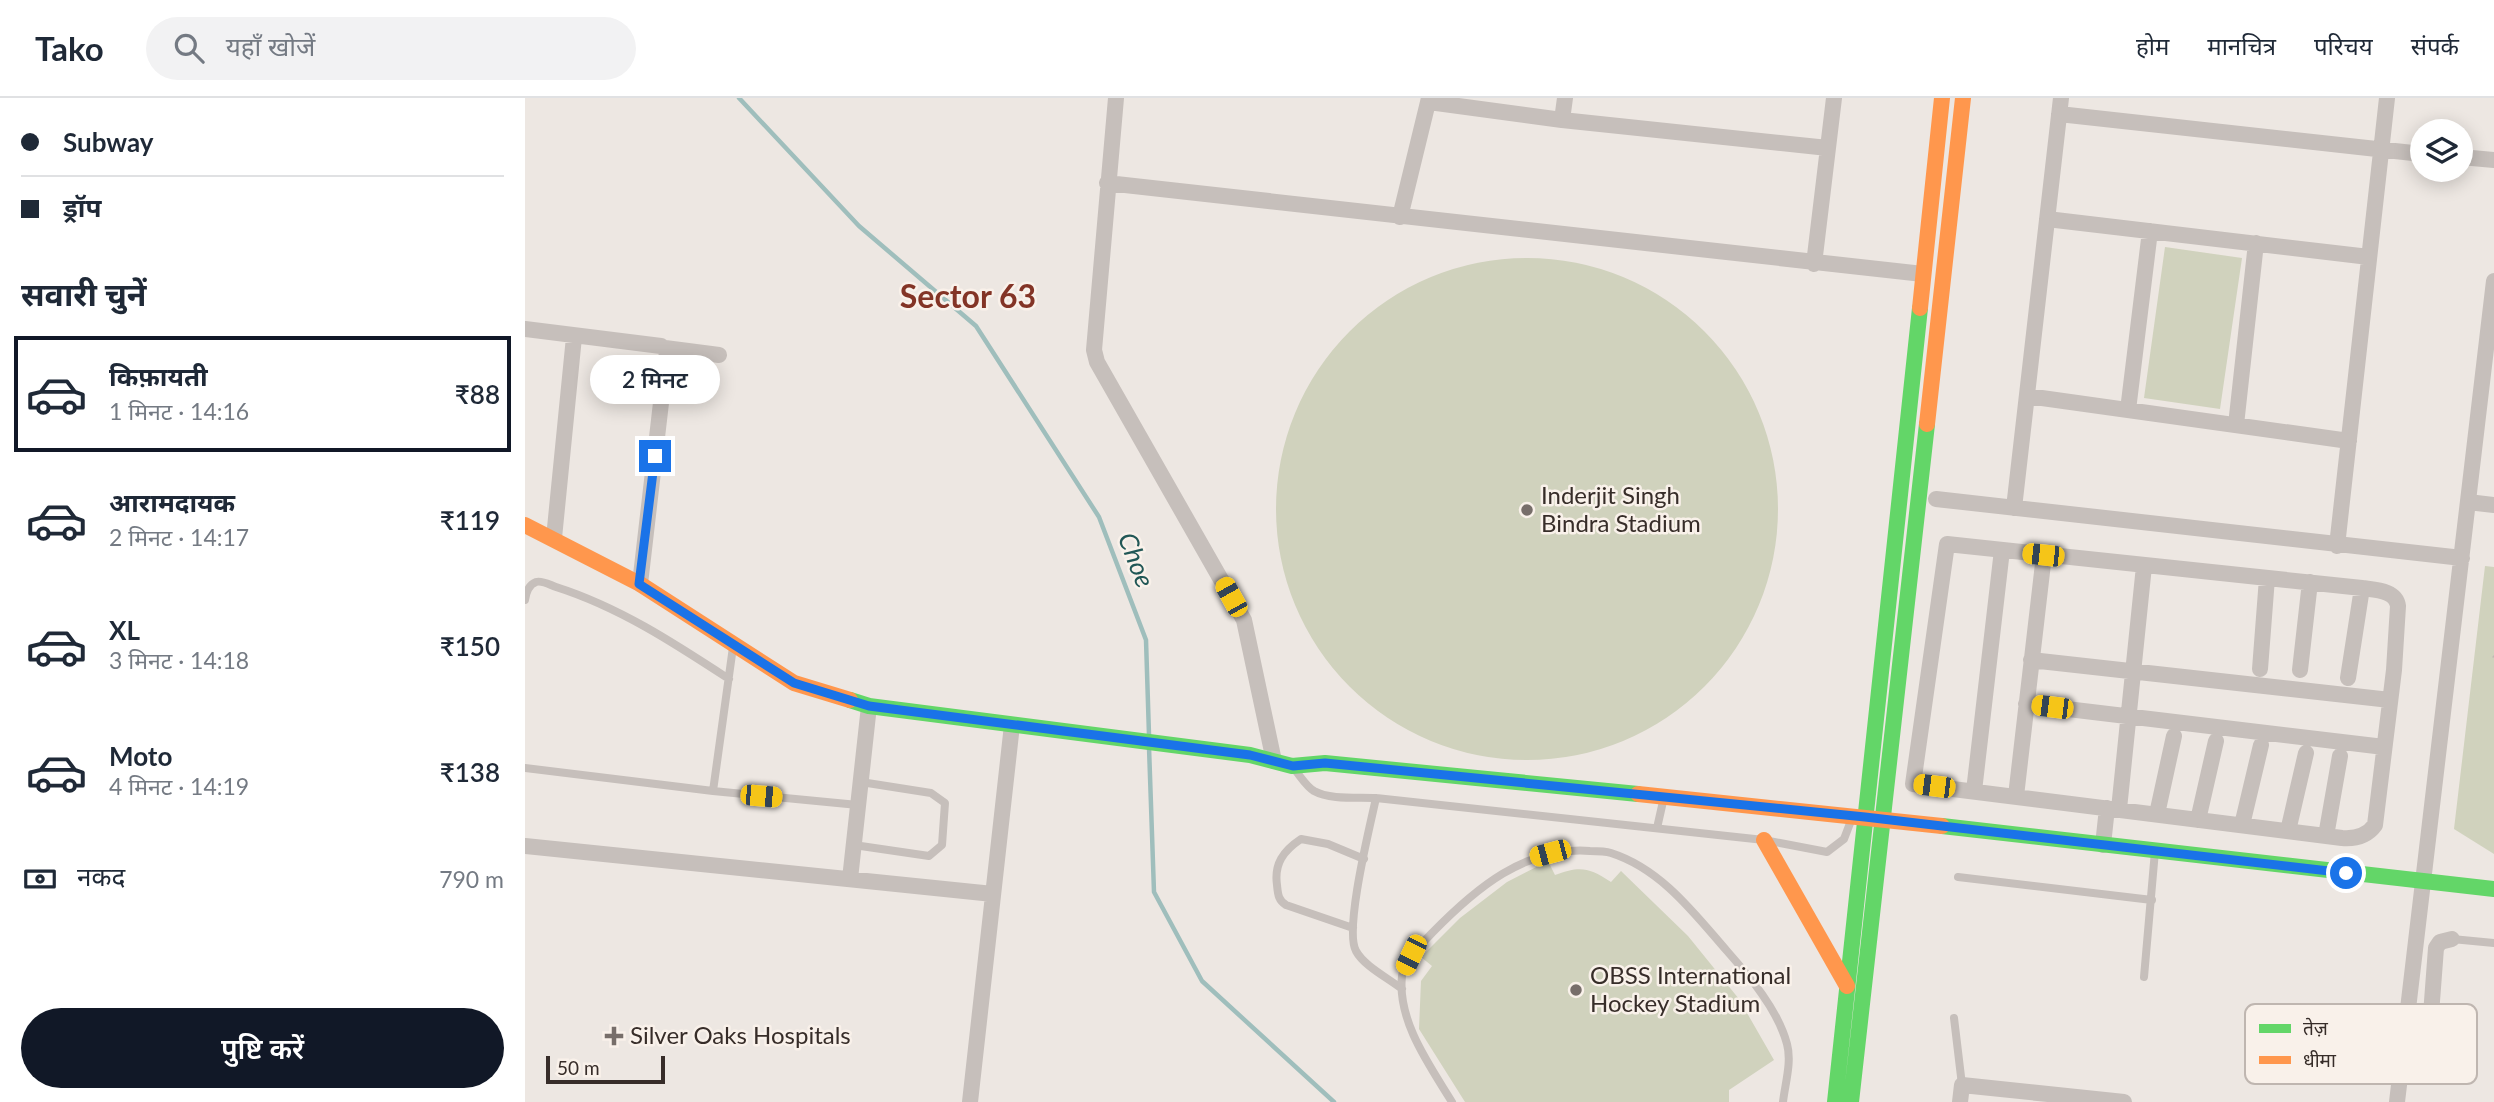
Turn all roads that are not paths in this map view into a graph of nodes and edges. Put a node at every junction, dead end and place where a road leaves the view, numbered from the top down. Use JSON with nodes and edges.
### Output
{"nodes":[{"id":1,"x":1116,"y":98,"type":"edge"},
{"id":2,"x":1565,"y":98,"type":"edge"},
{"id":3,"x":1834,"y":98,"type":"edge"},
{"id":4,"x":1942,"y":98,"type":"edge"},
{"id":5,"x":1963,"y":98,"type":"edge"},
{"id":6,"x":2386,"y":98,"type":"edge"},
{"id":7,"x":1429,"y":100,"type":"edge"},
{"id":8,"x":2060,"y":106,"type":"edge"},
{"id":9,"x":1562,"y":120,"type":"junction"},
{"id":10,"x":1828,"y":148,"type":"junction"},
{"id":11,"x":2381,"y":150,"type":"junction"},
{"id":12,"x":2410,"y":153,"type":"edge"},
{"id":13,"x":2473,"y":158,"type":"edge"},
{"id":14,"x":2494,"y":160,"type":"edge"},
{"id":15,"x":1107,"y":183,"type":"junction"},
{"id":16,"x":1400,"y":217,"type":"junction"},
{"id":17,"x":2047,"y":219,"type":"junction"},
{"id":18,"x":2150,"y":231,"type":"junction"},
{"id":19,"x":2256,"y":243,"type":"junction"},
{"id":20,"x":2369,"y":257,"type":"junction"},
{"id":21,"x":1814,"y":264,"type":"junction"},
{"id":22,"x":1923,"y":274,"type":"junction"},
{"id":23,"x":2494,"y":281,"type":"edge"},
{"id":24,"x":525,"y":330,"type":"edge"},
{"id":25,"x":574,"y":337,"type":"junction"},
{"id":26,"x":665,"y":348,"type":"junction"},
{"id":27,"x":719,"y":355,"type":"dead end"},
{"id":28,"x":2027,"y":396,"type":"junction"},
{"id":29,"x":2128,"y":410,"type":"junction"},
{"id":30,"x":2237,"y":425,"type":"junction"},
{"id":31,"x":2349,"y":441,"type":"junction"},
{"id":32,"x":1936,"y":499,"type":"dead end"},
{"id":33,"x":2467,"y":502,"type":"junction"},
{"id":34,"x":2494,"y":505,"type":"edge"},
{"id":35,"x":2014,"y":508,"type":"junction"},
{"id":36,"x":525,"y":526,"type":"edge"},
{"id":37,"x":554,"y":538,"type":"junction"},
{"id":38,"x":2337,"y":546,"type":"junction"},
{"id":39,"x":2002,"y":551,"type":"junction"},
{"id":40,"x":2043,"y":555,"type":"junction"},
{"id":41,"x":2462,"y":558,"type":"junction"},
{"id":42,"x":2144,"y":566,"type":"junction"},
{"id":43,"x":2267,"y":578,"type":"junction"},
{"id":44,"x":2310,"y":582,"type":"junction"},
{"id":45,"x":639,"y":584,"type":"junction"},
{"id":46,"x":2362,"y":588,"type":"junction"},
{"id":47,"x":525,"y":600,"type":"edge"},
{"id":48,"x":733,"y":644,"type":"junction"},
{"id":49,"x":2032,"y":660,"type":"junction"},
{"id":50,"x":2260,"y":669,"type":"dead end"},
{"id":51,"x":2133,"y":670,"type":"junction"},
{"id":52,"x":2300,"y":670,"type":"dead end"},
{"id":53,"x":2348,"y":678,"type":"dead end"},
{"id":54,"x":729,"y":679,"type":"junction"},
{"id":55,"x":2390,"y":700,"type":"junction"},
{"id":56,"x":2026,"y":704,"type":"junction"},
{"id":57,"x":869,"y":706,"type":"junction"},
{"id":58,"x":2128,"y":716,"type":"junction"},
{"id":59,"x":1012,"y":725,"type":"junction"},
{"id":60,"x":2174,"y":736,"type":"dead end"},
{"id":61,"x":2216,"y":741,"type":"dead end"},
{"id":62,"x":2260,"y":746,"type":"dead end"},
{"id":63,"x":2384,"y":747,"type":"junction"},
{"id":64,"x":2306,"y":752,"type":"dead end"},
{"id":65,"x":2340,"y":757,"type":"dead end"},
{"id":66,"x":1274,"y":761,"type":"junction"},
{"id":67,"x":1293,"y":766,"type":"junction"},
{"id":68,"x":525,"y":768,"type":"edge"},
{"id":69,"x":861,"y":782,"type":"junction"},
{"id":70,"x":713,"y":791,"type":"junction"},
{"id":71,"x":1974,"y":791,"type":"junction"},
{"id":72,"x":1664,"y":796,"type":"junction"},
{"id":73,"x":2015,"y":796,"type":"junction"},
{"id":74,"x":1376,"y":798,"type":"junction"},
{"id":75,"x":858,"y":805,"type":"junction"},
{"id":76,"x":2113,"y":808,"type":"junction"},
{"id":77,"x":2157,"y":814,"type":"junction"},
{"id":78,"x":1859,"y":816,"type":"junction"},
{"id":79,"x":1882,"y":820,"type":"junction"},
{"id":80,"x":2198,"y":820,"type":"junction"},
{"id":81,"x":2242,"y":825,"type":"junction"},
{"id":82,"x":1657,"y":828,"type":"junction"},
{"id":83,"x":2288,"y":831,"type":"junction"},
{"id":84,"x":2326,"y":836,"type":"junction"},
{"id":85,"x":1764,"y":840,"type":"junction"},
{"id":86,"x":854,"y":845,"type":"junction"},
{"id":87,"x":2103,"y":845,"type":"junction"},
{"id":88,"x":525,"y":846,"type":"edge"},
{"id":89,"x":2155,"y":851,"type":"junction"},
{"id":90,"x":1364,"y":859,"type":"junction"},
{"id":91,"x":1958,"y":877,"type":"dead end"},
{"id":92,"x":850,"y":879,"type":"junction"},
{"id":93,"x":2424,"y":880,"type":"junction"},
{"id":94,"x":2494,"y":889,"type":"edge"},
{"id":95,"x":993,"y":894,"type":"junction"},
{"id":96,"x":2152,"y":900,"type":"junction"},
{"id":97,"x":1353,"y":928,"type":"junction"},
{"id":98,"x":2452,"y":939,"type":"joint"},
{"id":99,"x":2494,"y":943,"type":"edge"},
{"id":100,"x":2144,"y":977,"type":"dead end"},
{"id":101,"x":1847,"y":986,"type":"junction"},
{"id":102,"x":1402,"y":989,"type":"junction"},
{"id":103,"x":2409,"y":1004,"type":"edge"},
{"id":104,"x":2432,"y":1004,"type":"edge"},
{"id":105,"x":1954,"y":1018,"type":"dead end"},
{"id":106,"x":2399,"y":1084,"type":"edge"},
{"id":107,"x":1961,"y":1094,"type":"edge"},
{"id":108,"x":970,"y":1102,"type":"edge"},
{"id":109,"x":1452,"y":1102,"type":"edge"},
{"id":110,"x":1783,"y":1102,"type":"edge"},
{"id":111,"x":1835,"y":1102,"type":"edge"},
{"id":112,"x":1851,"y":1102,"type":"edge"},
{"id":113,"x":2124,"y":1102,"type":"edge"},
{"id":114,"x":2397,"y":1102,"type":"edge"}],
"edges":[{"from":1,"to":15,"type":"street"},
{"from":2,"to":9,"type":"street"},
{"from":3,"to":10,"type":"street"},
{"from":4,"to":22,"type":"main road"},
{"from":5,"to":79,"type":"main road"},
{"from":6,"to":11,"type":"street"},
{"from":7,"to":9,"type":"street"},
{"from":7,"to":16,"type":"street"},
{"from":8,"to":11,"type":"street"},
{"from":8,"to":17,"type":"street"},
{"from":9,"to":10,"type":"street"},
{"from":10,"to":21,"type":"street"},
{"from":11,"to":12,"type":"street"},
{"from":11,"to":20,"type":"street"},
{"from":13,"to":14,"type":"street"},
{"from":15,"to":16,"type":"street"},
{"from":15,"to":66,"type":"street"},
{"from":16,"to":21,"type":"street"},
{"from":17,"to":18,"type":"street"},
{"from":17,"to":28,"type":"street"},
{"from":18,"to":19,"type":"street"},
{"from":18,"to":29,"type":"street"},
{"from":19,"to":20,"type":"street"},
{"from":19,"to":30,"type":"street"},
{"from":20,"to":31,"type":"street"},
{"from":21,"to":22,"type":"street"},
{"from":22,"to":78,"type":"main road"},
{"from":23,"to":33,"type":"street"},
{"from":24,"to":25,"type":"street"},
{"from":25,"to":26,"type":"street"},
{"from":25,"to":37,"type":"street"},
{"from":26,"to":27,"type":"street"},
{"from":26,"to":45,"type":"street"},
{"from":28,"to":29,"type":"street"},
{"from":28,"to":35,"type":"street"},
{"from":29,"to":30,"type":"street"},
{"from":30,"to":31,"type":"street"},
{"from":31,"to":38,"type":"street"},
{"from":32,"to":35,"type":"street"},
{"from":33,"to":34,"type":"street"},
{"from":33,"to":41,"type":"street"},
{"from":35,"to":38,"type":"street"},
{"from":36,"to":37,"type":"main road"},
{"from":37,"to":45,"type":"main road"},
{"from":38,"to":41,"type":"street"},
{"from":39,"to":40,"type":"street"},
{"from":39,"to":71,"type":"street"},
{"from":39,"to":71,"type":"street"},
{"from":40,"to":42,"type":"street"},
{"from":40,"to":49,"type":"street"},
{"from":41,"to":93,"type":"street"},
{"from":42,"to":43,"type":"street"},
{"from":42,"to":51,"type":"street"},
{"from":43,"to":44,"type":"street"},
{"from":43,"to":50,"type":"street"},
{"from":44,"to":46,"type":"street"},
{"from":44,"to":52,"type":"street"},
{"from":45,"to":48,"type":"main road"},
{"from":46,"to":53,"type":"street"},
{"from":46,"to":55,"type":"street"},
{"from":47,"to":54,"type":"lane"},
{"from":48,"to":54,"type":"lane"},
{"from":48,"to":57,"type":"main road"},
{"from":49,"to":51,"type":"street"},
{"from":49,"to":56,"type":"street"},
{"from":51,"to":55,"type":"street"},
{"from":51,"to":58,"type":"street"},
{"from":54,"to":70,"type":"lane"},
{"from":55,"to":63,"type":"street"},
{"from":56,"to":58,"type":"street"},
{"from":56,"to":73,"type":"street"},
{"from":57,"to":59,"type":"main road"},
{"from":57,"to":69,"type":"street"},
{"from":58,"to":63,"type":"street"},
{"from":58,"to":76,"type":"street"},
{"from":59,"to":66,"type":"main road"},
{"from":59,"to":95,"type":"street"},
{"from":60,"to":77,"type":"street"},
{"from":61,"to":80,"type":"street"},
{"from":62,"to":81,"type":"street"},
{"from":63,"to":84,"type":"street"},
{"from":64,"to":83,"type":"street"},
{"from":65,"to":84,"type":"street"},
{"from":66,"to":67,"type":"main road"},
{"from":67,"to":72,"type":"main road"},
{"from":67,"to":74,"type":"lane"},
{"from":68,"to":70,"type":"lane"},
{"from":69,"to":75,"type":"street"},
{"from":69,"to":86,"type":"lane"},
{"from":70,"to":75,"type":"lane"},
{"from":71,"to":73,"type":"street"},
{"from":72,"to":78,"type":"main road"},
{"from":72,"to":82,"type":"lane"},
{"from":73,"to":76,"type":"street"},
{"from":74,"to":82,"type":"lane"},
{"from":74,"to":90,"type":"lane"},
{"from":75,"to":86,"type":"street"},
{"from":76,"to":77,"type":"street"},
{"from":76,"to":87,"type":"street"},
{"from":77,"to":80,"type":"street"},
{"from":78,"to":79,"type":"main road"},
{"from":78,"to":85,"type":"lane"},
{"from":78,"to":101,"type":"main road"},
{"from":79,"to":87,"type":"main road"},
{"from":79,"to":112,"type":"main road"},
{"from":80,"to":81,"type":"street"},
{"from":81,"to":83,"type":"street"},
{"from":82,"to":85,"type":"lane"},
{"from":83,"to":84,"type":"street"},
{"from":85,"to":101,"type":"main road"},
{"from":86,"to":92,"type":"street"},
{"from":87,"to":89,"type":"main road"},
{"from":88,"to":92,"type":"street"},
{"from":89,"to":93,"type":"main road"},
{"from":89,"to":96,"type":"lane"},
{"from":90,"to":97,"type":"lane"},
{"from":90,"to":97,"type":"lane"},
{"from":91,"to":96,"type":"lane"},
{"from":92,"to":95,"type":"street"},
{"from":93,"to":94,"type":"main road"},
{"from":93,"to":103,"type":"street"},
{"from":95,"to":108,"type":"street"},
{"from":96,"to":100,"type":"lane"},
{"from":97,"to":102,"type":"lane"},
{"from":98,"to":99,"type":"lane"},
{"from":98,"to":104,"type":"street"},
{"from":101,"to":111,"type":"main road"},
{"from":102,"to":109,"type":"lane"},
{"from":102,"to":110,"type":"lane"},
{"from":105,"to":107,"type":"lane"},
{"from":106,"to":114,"type":"street"},
{"from":107,"to":113,"type":"street"}]}
